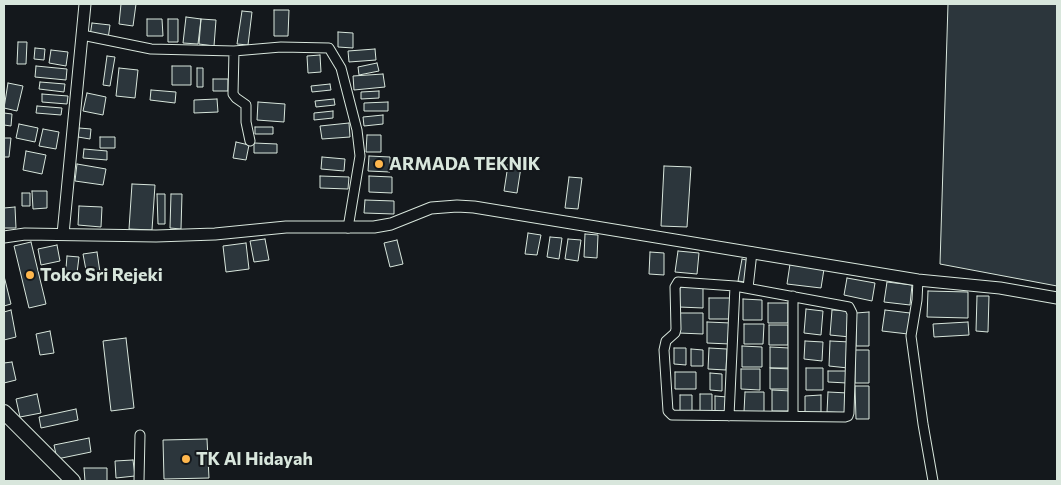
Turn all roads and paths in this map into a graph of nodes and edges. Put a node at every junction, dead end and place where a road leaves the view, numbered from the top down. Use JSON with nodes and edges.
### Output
{"nodes":[{"id":1,"x":85,"y":4,"type":"edge"},
{"id":2,"x":82,"y":34,"type":"junction"},
{"id":3,"x":234,"y":51,"type":"junction"},
{"id":4,"x":250,"y":141,"type":"dead end"},
{"id":5,"x":348,"y":228,"type":"junction"},
{"id":6,"x":63,"y":234,"type":"junction"},
{"id":7,"x":4,"y":237,"type":"edge"},
{"id":8,"x":752,"y":252,"type":"junction"},
{"id":9,"x":918,"y":280,"type":"junction"},
{"id":10,"x":735,"y":286,"type":"junction"},
{"id":11,"x":748,"y":288,"type":"junction"},
{"id":12,"x":793,"y":296,"type":"junction"},
{"id":13,"x":1057,"y":298,"type":"edge"},
{"id":14,"x":4,"y":412,"type":"edge"},
{"id":15,"x":729,"y":416,"type":"junction"},
{"id":16,"x":792,"y":416,"type":"junction"},
{"id":17,"x":140,"y":435,"type":"dead end"},
{"id":18,"x":73,"y":481,"type":"edge"},
{"id":19,"x":139,"y":481,"type":"edge"},
{"id":20,"x":932,"y":481,"type":"edge"}],
"edges":[{"from":1,"to":2,"type":"street"},
{"from":2,"to":3,"type":"street"},
{"from":2,"to":6,"type":"street"},
{"from":3,"to":4,"type":"street"},
{"from":3,"to":5,"type":"street"},
{"from":5,"to":6,"type":"street"},
{"from":5,"to":8,"type":"street"},
{"from":6,"to":7,"type":"street"},
{"from":8,"to":9,"type":"street"},
{"from":8,"to":11,"type":"street"},
{"from":9,"to":13,"type":"street"},
{"from":9,"to":20,"type":"street"},
{"from":10,"to":11,"type":"street"},
{"from":10,"to":15,"type":"street"},
{"from":10,"to":15,"type":"street"},
{"from":11,"to":12,"type":"street"},
{"from":12,"to":16,"type":"street"},
{"from":12,"to":16,"type":"street"},
{"from":14,"to":18,"type":"main road"},
{"from":15,"to":16,"type":"street"},
{"from":17,"to":19,"type":"street"}]}
